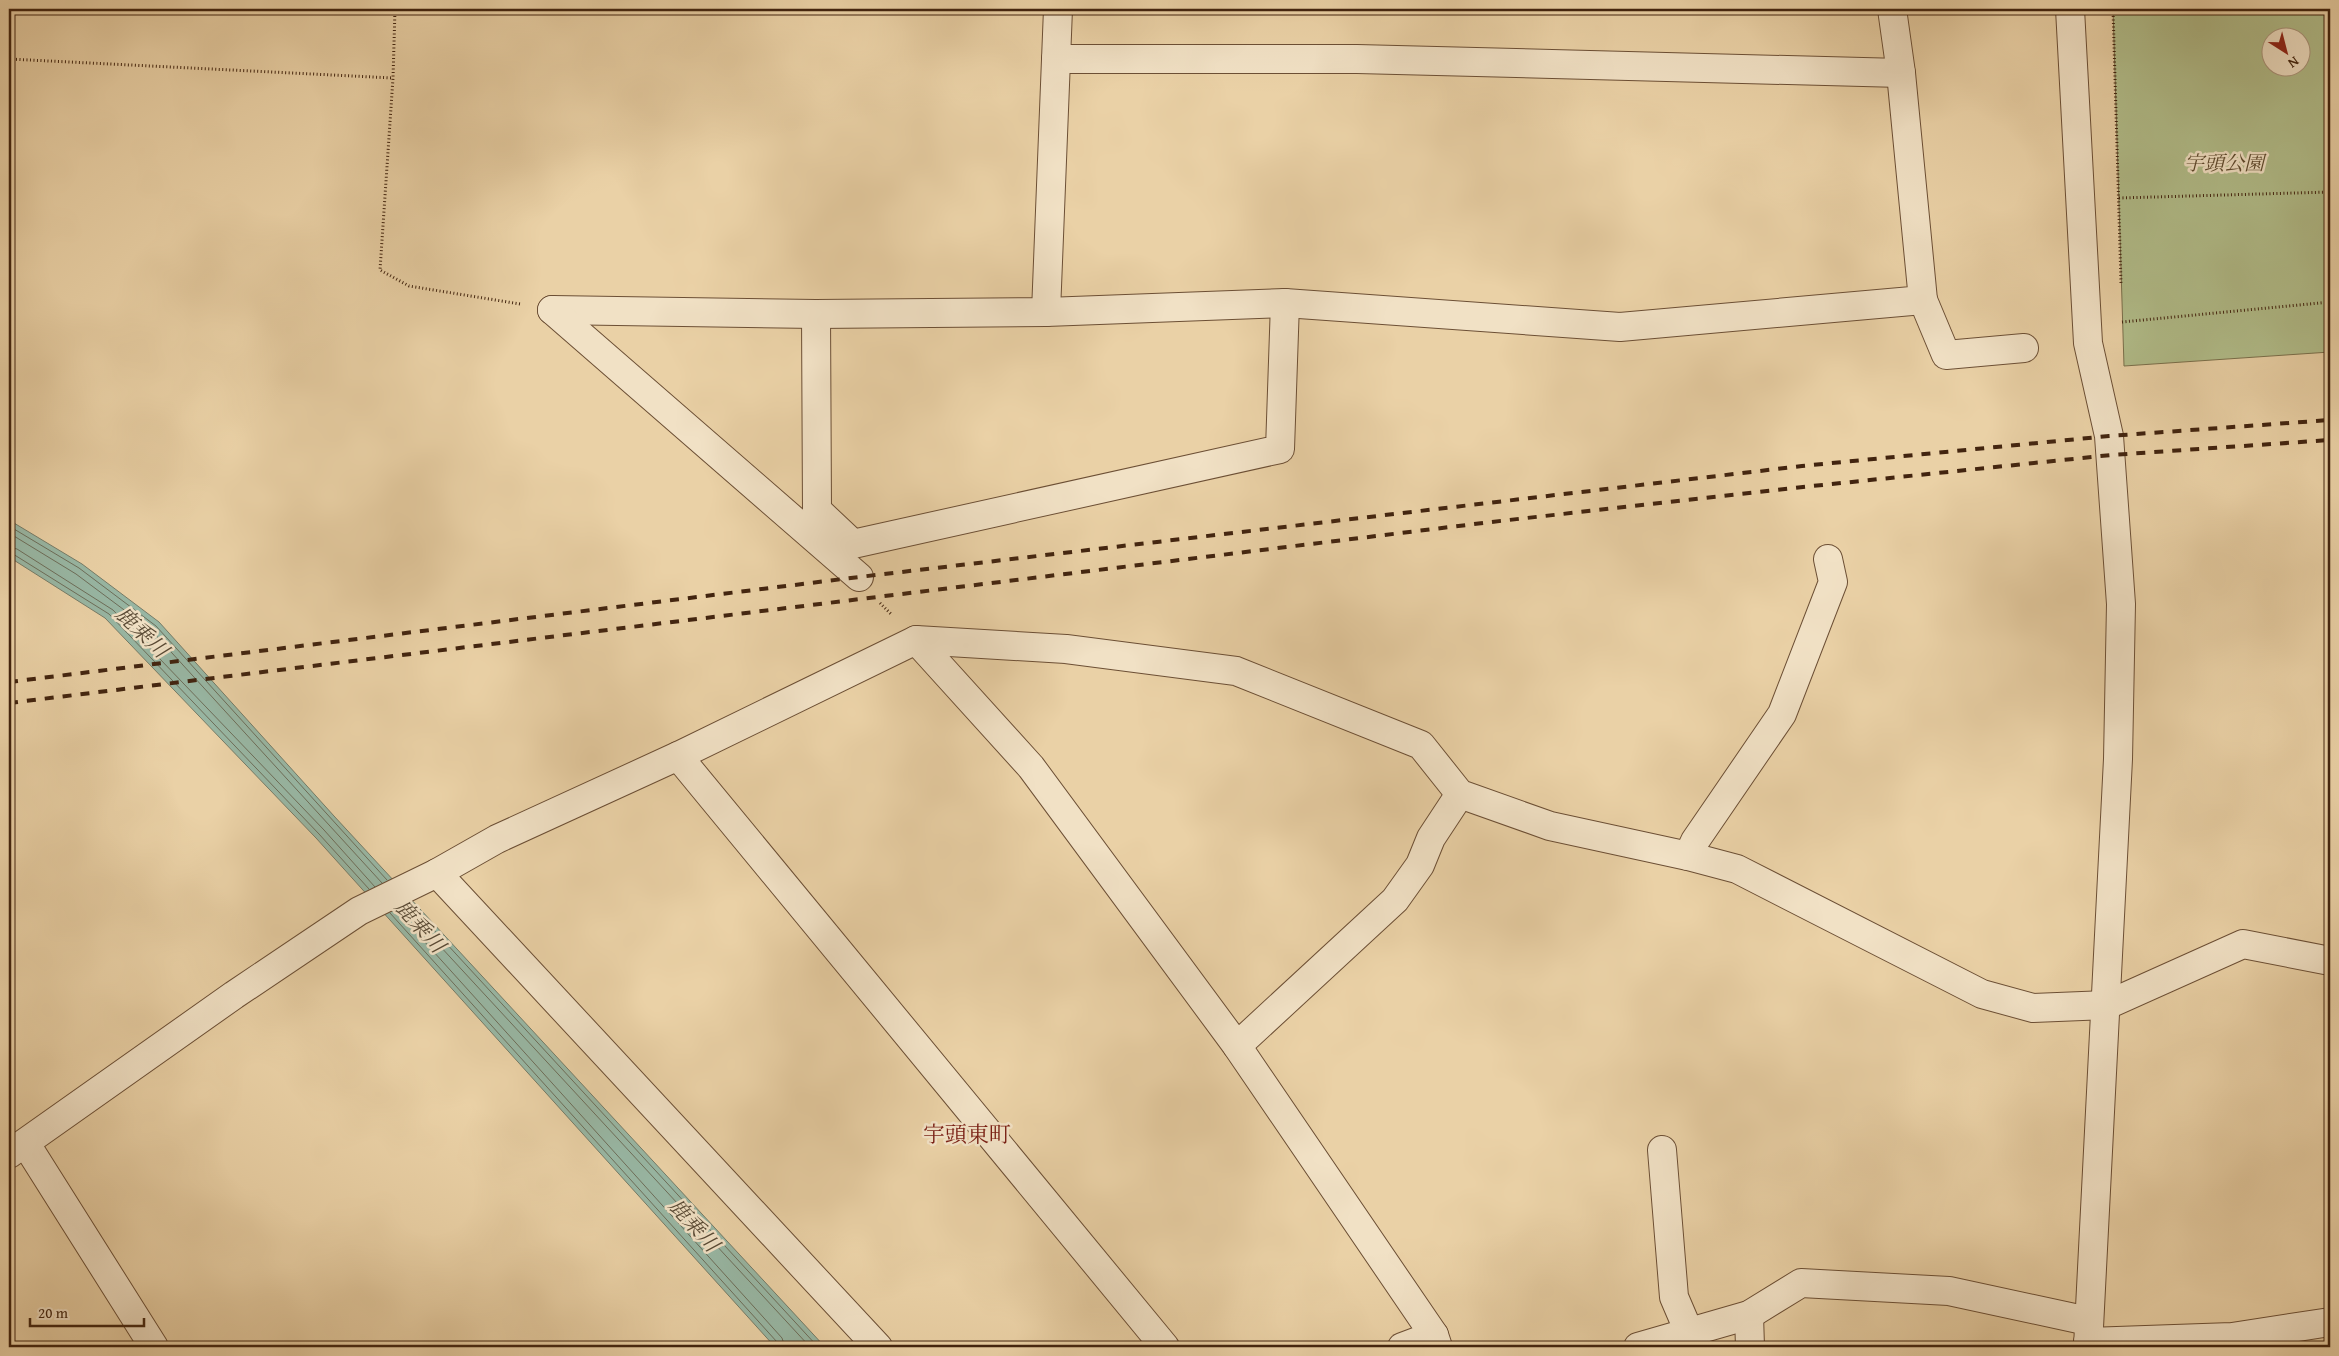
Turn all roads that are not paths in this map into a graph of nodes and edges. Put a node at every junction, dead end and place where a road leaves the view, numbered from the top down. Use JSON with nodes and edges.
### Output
{"nodes":[{"id":1,"x":1058,"y":9,"type":"edge"},
{"id":2,"x":1892,"y":9,"type":"edge"},
{"id":3,"x":2070,"y":9,"type":"edge"},
{"id":4,"x":1056,"y":59,"type":"junction"},
{"id":5,"x":1902,"y":74,"type":"junction"},
{"id":6,"x":1923,"y":300,"type":"junction"},
{"id":7,"x":1285,"y":303,"type":"junction"},
{"id":8,"x":1046,"y":312,"type":"junction"},
{"id":9,"x":816,"y":314,"type":"junction"},
{"id":10,"x":2024,"y":348,"type":"dead end"},
{"id":11,"x":1828,"y":559,"type":"dead end"},
{"id":12,"x":858,"y":577,"type":"road end"},
{"id":13,"x":916,"y":640,"type":"junction"},
{"id":14,"x":678,"y":756,"type":"junction"},
{"id":15,"x":1460,"y":794,"type":"junction"},
{"id":16,"x":1688,"y":856,"type":"junction"},
{"id":17,"x":437,"y":873,"type":"junction"},
{"id":18,"x":2330,"y":961,"type":"edge"},
{"id":19,"x":2107,"y":1005,"type":"junction"},
{"id":20,"x":1237,"y":1046,"type":"junction"},
{"id":21,"x":17,"y":1149,"type":"edge"},
{"id":22,"x":1662,"y":1150,"type":"dead end"},
{"id":23,"x":1749,"y":1315,"type":"junction"},
{"id":24,"x":2330,"y":1322,"type":"edge"},
{"id":25,"x":1689,"y":1332,"type":"junction"},
{"id":26,"x":2088,"y":1337,"type":"edge"},
{"id":27,"x":1436,"y":1341,"type":"edge"},
{"id":28,"x":154,"y":1347,"type":"edge"},
{"id":29,"x":878,"y":1347,"type":"edge"},
{"id":30,"x":1165,"y":1347,"type":"edge"},
{"id":31,"x":1402,"y":1347,"type":"edge"},
{"id":32,"x":1638,"y":1347,"type":"edge"},
{"id":33,"x":1750,"y":1347,"type":"edge"}],
"edges":[{"from":1,"to":4,"type":"street"},
{"from":2,"to":5,"type":"street"},
{"from":3,"to":19,"type":"street"},
{"from":4,"to":5,"type":"street"},
{"from":4,"to":8,"type":"street"},
{"from":5,"to":6,"type":"street"},
{"from":6,"to":7,"type":"street"},
{"from":6,"to":10,"type":"street"},
{"from":7,"to":8,"type":"street"},
{"from":7,"to":9,"type":"street"},
{"from":8,"to":9,"type":"street"},
{"from":9,"to":12,"type":"street"},
{"from":11,"to":16,"type":"street"},
{"from":13,"to":14,"type":"street"},
{"from":13,"to":15,"type":"street"},
{"from":13,"to":20,"type":"street"},
{"from":14,"to":17,"type":"street"},
{"from":14,"to":30,"type":"street"},
{"from":15,"to":16,"type":"street"},
{"from":15,"to":20,"type":"street"},
{"from":16,"to":19,"type":"street"},
{"from":17,"to":21,"type":"street"},
{"from":17,"to":29,"type":"street"},
{"from":18,"to":19,"type":"street"},
{"from":19,"to":26,"type":"street"},
{"from":20,"to":27,"type":"street"},
{"from":21,"to":28,"type":"street"},
{"from":22,"to":25,"type":"street"},
{"from":23,"to":25,"type":"street"},
{"from":23,"to":26,"type":"street"},
{"from":23,"to":33,"type":"street"},
{"from":24,"to":26,"type":"street"},
{"from":25,"to":32,"type":"street"},
{"from":27,"to":31,"type":"street"}]}
